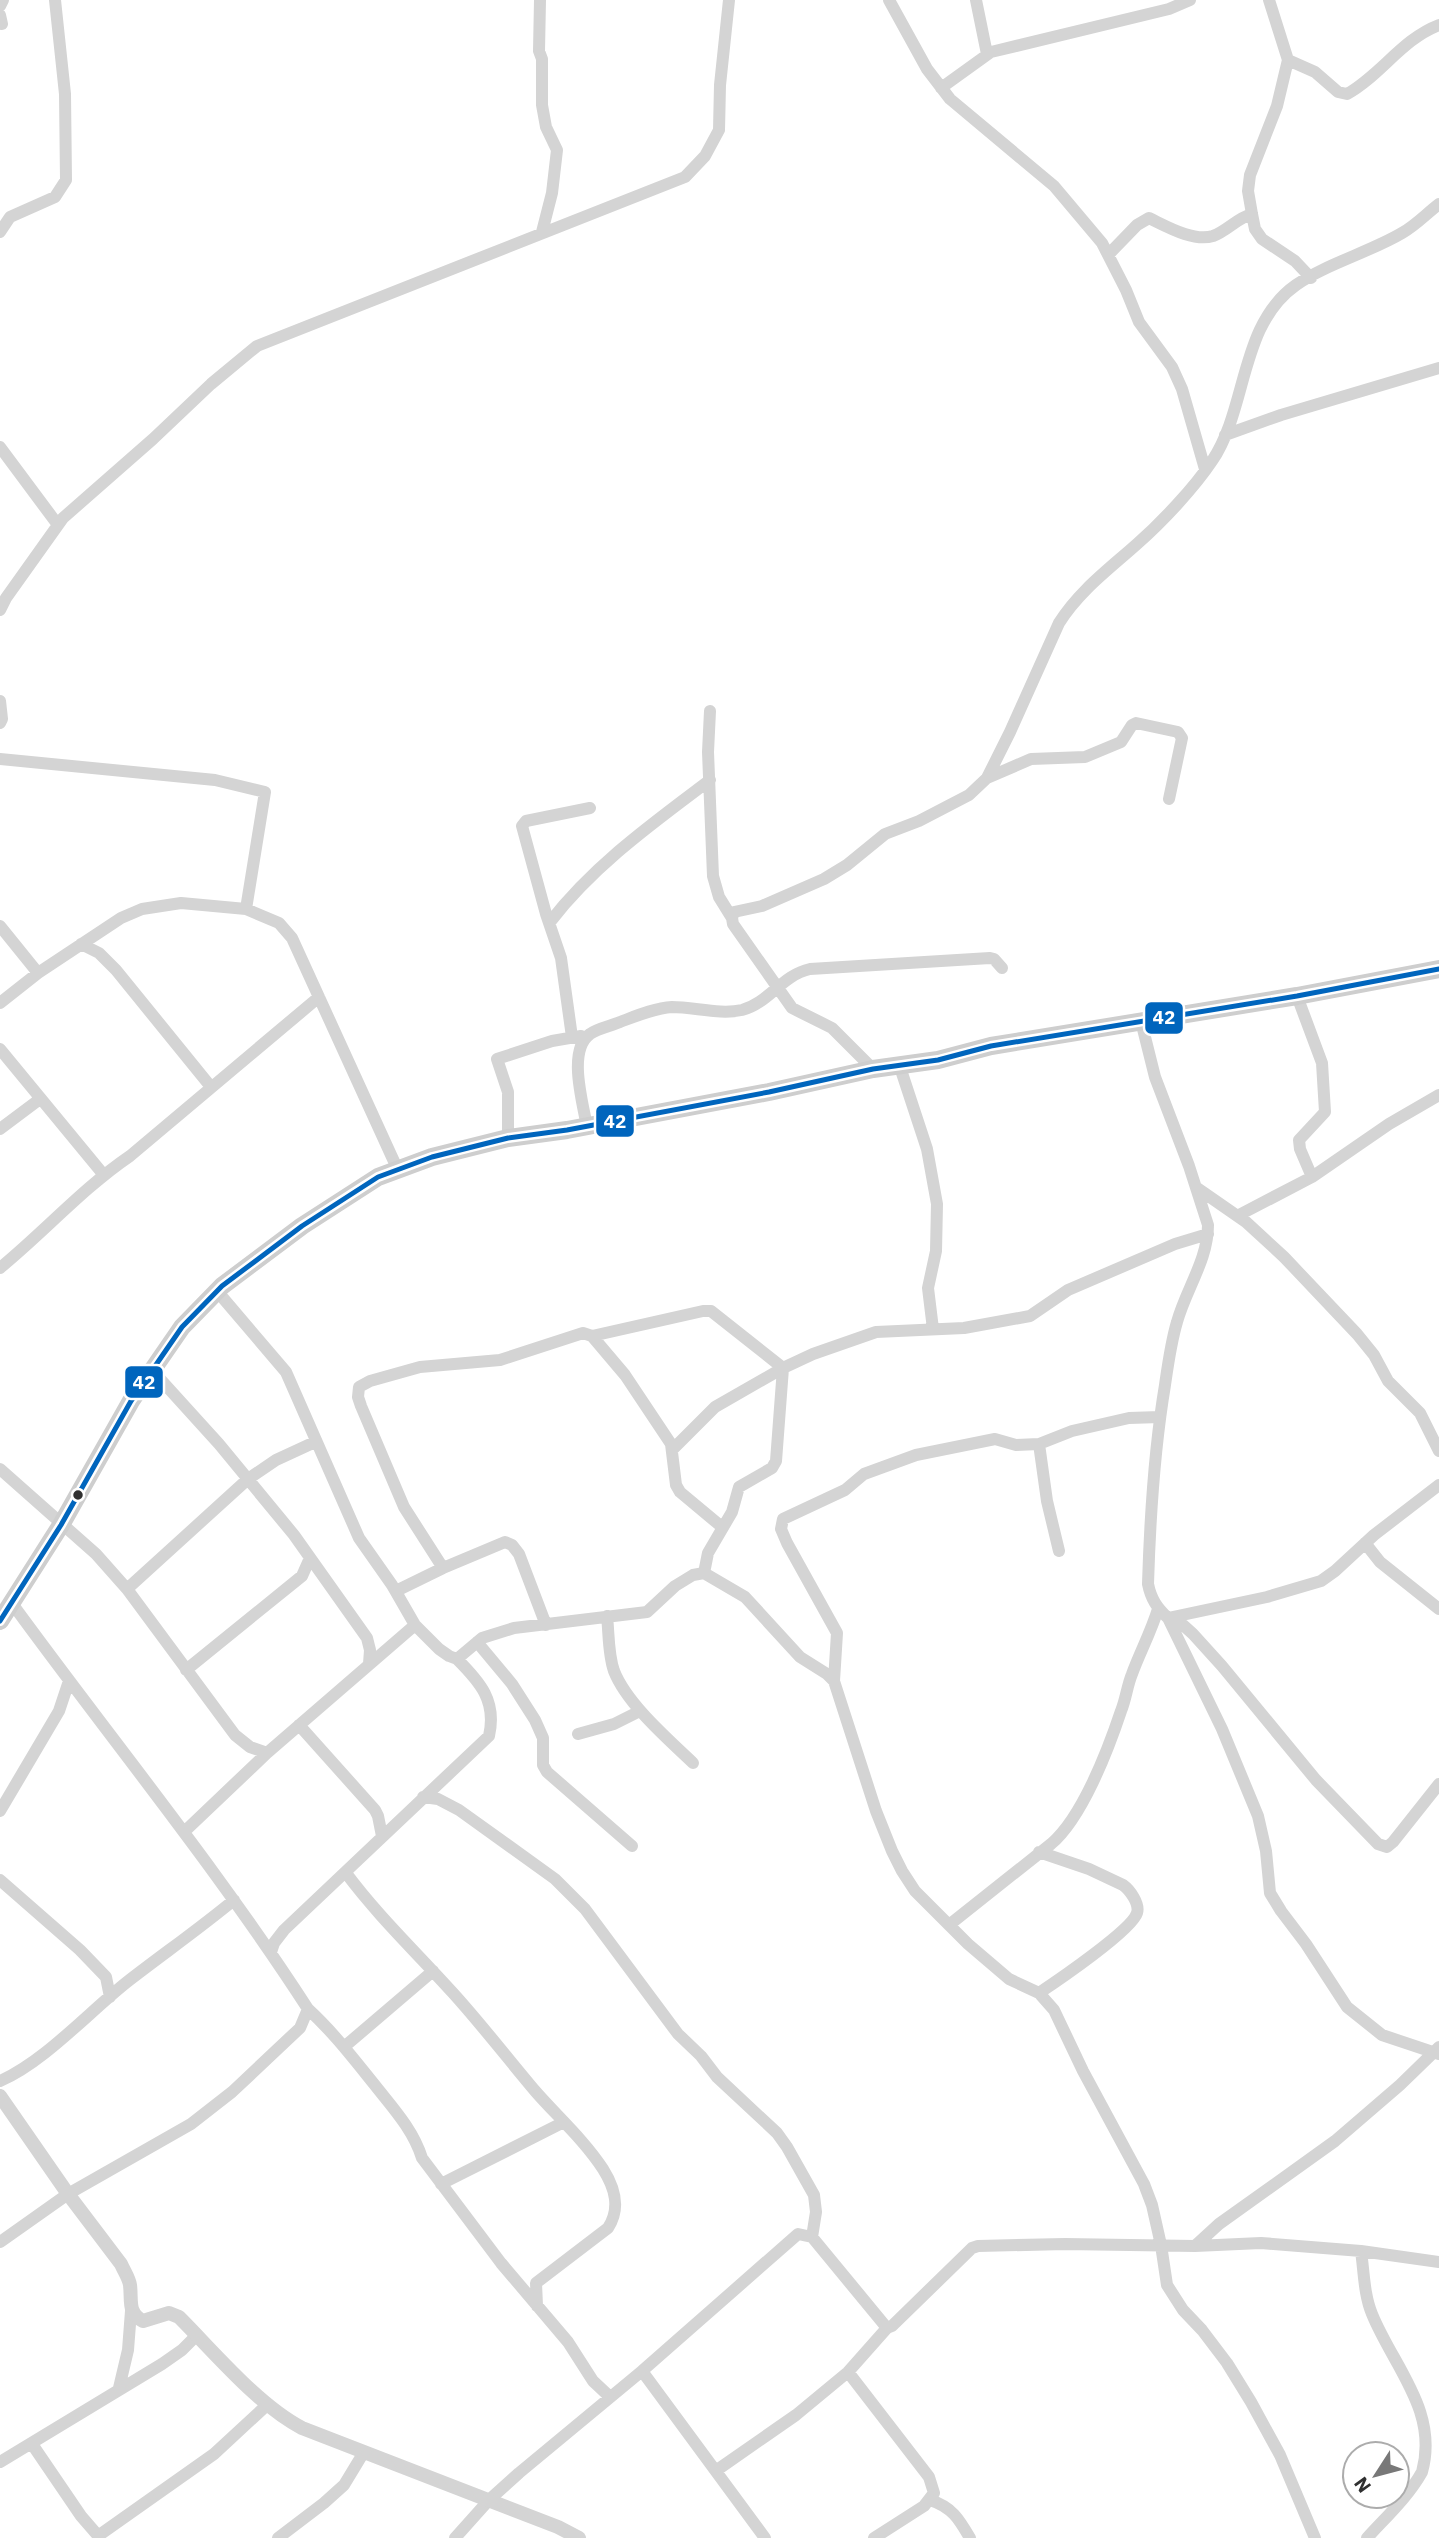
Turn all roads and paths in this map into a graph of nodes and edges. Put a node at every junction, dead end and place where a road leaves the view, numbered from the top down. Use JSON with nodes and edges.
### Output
{"nodes":[{"id":1,"x":3,"y":0,"type":"edge"},
{"id":2,"x":55,"y":0,"type":"edge"},
{"id":3,"x":540,"y":0,"type":"edge"},
{"id":4,"x":729,"y":0,"type":"edge"},
{"id":5,"x":889,"y":0,"type":"edge"},
{"id":6,"x":976,"y":0,"type":"edge"},
{"id":7,"x":1269,"y":0,"type":"edge"},
{"id":8,"x":1188,"y":1,"type":"edge"},
{"id":9,"x":0,"y":6,"type":"edge"},
{"id":10,"x":1439,"y":25,"type":"edge"},
{"id":11,"x":987,"y":54,"type":"junction"},
{"id":12,"x":1288,"y":60,"type":"junction"},
{"id":13,"x":941,"y":88,"type":"junction"},
{"id":14,"x":1439,"y":204,"type":"edge"},
{"id":15,"x":1252,"y":214,"type":"junction"},
{"id":16,"x":3,"y":221,"type":"edge"},
{"id":17,"x":0,"y":232,"type":"edge"},
{"id":18,"x":542,"y":232,"type":"junction"},
{"id":19,"x":1109,"y":254,"type":"junction"},
{"id":20,"x":1311,"y":278,"type":"junction"},
{"id":21,"x":1439,"y":368,"type":"edge"},
{"id":22,"x":1225,"y":435,"type":"junction"},
{"id":23,"x":0,"y":447,"type":"edge"},
{"id":24,"x":1205,"y":469,"type":"junction"},
{"id":25,"x":58,"y":524,"type":"junction"},
{"id":26,"x":0,"y":610,"type":"edge"},
{"id":27,"x":0,"y":701,"type":"edge"},
{"id":28,"x":710,"y":711,"type":"dead end"},
{"id":29,"x":0,"y":723,"type":"edge"},
{"id":30,"x":0,"y":759,"type":"edge"},
{"id":31,"x":987,"y":778,"type":"junction"},
{"id":32,"x":710,"y":780,"type":"junction"},
{"id":33,"x":1169,"y":799,"type":"dead end"},
{"id":34,"x":590,"y":808,"type":"dead end"},
{"id":35,"x":246,"y":909,"type":"junction"},
{"id":36,"x":732,"y":918,"type":"junction"},
{"id":37,"x":550,"y":922,"type":"junction"},
{"id":38,"x":0,"y":926,"type":"edge"},
{"id":39,"x":81,"y":944,"type":"junction"},
{"id":40,"x":1002,"y":968,"type":"dead end"},
{"id":41,"x":1439,"y":969,"type":"edge"},
{"id":42,"x":38,"y":973,"type":"junction"},
{"id":43,"x":777,"y":987,"type":"junction"},
{"id":44,"x":1297,"y":996,"type":"junction"},
{"id":45,"x":319,"y":997,"type":"junction"},
{"id":46,"x":0,"y":1003,"type":"edge"},
{"id":47,"x":1141,"y":1021,"type":"junction"},
{"id":48,"x":589,"y":1034,"type":"junction"},
{"id":49,"x":572,"y":1037,"type":"junction"},
{"id":50,"x":0,"y":1049,"type":"edge"},
{"id":51,"x":900,"y":1067,"type":"junction"},
{"id":52,"x":873,"y":1069,"type":"junction"},
{"id":53,"x":211,"y":1087,"type":"junction"},
{"id":54,"x":1439,"y":1095,"type":"edge"},
{"id":55,"x":40,"y":1099,"type":"junction"},
{"id":56,"x":587,"y":1126,"type":"junction"},
{"id":57,"x":0,"y":1129,"type":"edge"},
{"id":58,"x":508,"y":1138,"type":"junction"},
{"id":59,"x":397,"y":1168,"type":"junction"},
{"id":60,"x":103,"y":1174,"type":"junction"},
{"id":61,"x":1312,"y":1177,"type":"junction"},
{"id":62,"x":1198,"y":1188,"type":"junction"},
{"id":63,"x":1239,"y":1215,"type":"junction"},
{"id":64,"x":1208,"y":1234,"type":"junction"},
{"id":65,"x":0,"y":1268,"type":"edge"},
{"id":66,"x":217,"y":1291,"type":"junction"},
{"id":67,"x":933,"y":1329,"type":"junction"},
{"id":68,"x":592,"y":1336,"type":"junction"},
{"id":69,"x":783,"y":1368,"type":"junction"},
{"id":70,"x":151,"y":1369,"type":"junction"},
{"id":71,"x":1160,"y":1417,"type":"junction"},
{"id":72,"x":315,"y":1442,"type":"junction"},
{"id":73,"x":1039,"y":1444,"type":"junction"},
{"id":74,"x":673,"y":1449,"type":"junction"},
{"id":75,"x":1439,"y":1451,"type":"edge"},
{"id":76,"x":0,"y":1469,"type":"edge"},
{"id":77,"x":248,"y":1479,"type":"junction"},
{"id":78,"x":1439,"y":1485,"type":"edge"},
{"id":79,"x":61,"y":1525,"type":"junction"},
{"id":80,"x":722,"y":1527,"type":"junction"},
{"id":81,"x":1365,"y":1543,"type":"junction"},
{"id":82,"x":1059,"y":1550,"type":"dead end"},
{"id":83,"x":310,"y":1558,"type":"junction"},
{"id":84,"x":443,"y":1568,"type":"junction"},
{"id":85,"x":704,"y":1573,"type":"junction"},
{"id":86,"x":127,"y":1589,"type":"junction"},
{"id":87,"x":396,"y":1591,"type":"junction"},
{"id":88,"x":11,"y":1602,"type":"junction"},
{"id":89,"x":1158,"y":1609,"type":"junction"},
{"id":90,"x":1439,"y":1609,"type":"edge"},
{"id":91,"x":607,"y":1616,"type":"junction"},
{"id":92,"x":1168,"y":1618,"type":"junction"},
{"id":93,"x":0,"y":1621,"type":"edge"},
{"id":94,"x":415,"y":1625,"type":"junction"},
{"id":95,"x":546,"y":1625,"type":"junction"},
{"id":96,"x":367,"y":1638,"type":"junction"},
{"id":97,"x":477,"y":1642,"type":"junction"},
{"id":98,"x":388,"y":1648,"type":"junction"},
{"id":99,"x":457,"y":1659,"type":"junction"},
{"id":100,"x":369,"y":1664,"type":"junction"},
{"id":101,"x":186,"y":1670,"type":"junction"},
{"id":102,"x":69,"y":1681,"type":"junction"},
{"id":103,"x":834,"y":1681,"type":"junction"},
{"id":104,"x":640,"y":1711,"type":"junction"},
{"id":105,"x":299,"y":1725,"type":"junction"},
{"id":106,"x":578,"y":1734,"type":"dead end"},
{"id":107,"x":267,"y":1753,"type":"junction"},
{"id":108,"x":694,"y":1763,"type":"dead end"},
{"id":109,"x":1439,"y":1784,"type":"edge"},
{"id":110,"x":423,"y":1797,"type":"junction"},
{"id":111,"x":0,"y":1811,"type":"edge"},
{"id":112,"x":378,"y":1816,"type":"junction"},
{"id":113,"x":401,"y":1818,"type":"junction"},
{"id":114,"x":184,"y":1832,"type":"junction"},
{"id":115,"x":382,"y":1836,"type":"junction"},
{"id":116,"x":632,"y":1846,"type":"dead end"},
{"id":117,"x":1039,"y":1852,"type":"junction"},
{"id":118,"x":346,"y":1873,"type":"junction"},
{"id":119,"x":0,"y":1880,"type":"edge"},
{"id":120,"x":234,"y":1900,"type":"junction"},
{"id":121,"x":949,"y":1925,"type":"junction"},
{"id":122,"x":271,"y":1952,"type":"junction"},
{"id":123,"x":433,"y":1971,"type":"junction"},
{"id":124,"x":106,"y":1977,"type":"junction"},
{"id":125,"x":127,"y":1982,"type":"junction"},
{"id":126,"x":1039,"y":1993,"type":"junction"},
{"id":127,"x":110,"y":1997,"type":"junction"},
{"id":128,"x":308,"y":2010,"type":"junction"},
{"id":129,"x":344,"y":2047,"type":"junction"},
{"id":130,"x":1438,"y":2051,"type":"edge"},
{"id":131,"x":0,"y":2081,"type":"edge"},
{"id":132,"x":0,"y":2096,"type":"edge"},
{"id":133,"x":564,"y":2122,"type":"junction"},
{"id":134,"x":441,"y":2184,"type":"junction"},
{"id":135,"x":68,"y":2194,"type":"junction"},
{"id":136,"x":812,"y":2237,"type":"junction"},
{"id":137,"x":0,"y":2242,"type":"edge"},
{"id":138,"x":1161,"y":2245,"type":"junction"},
{"id":139,"x":1195,"y":2246,"type":"junction"},
{"id":140,"x":1361,"y":2251,"type":"junction"},
{"id":141,"x":1439,"y":2262,"type":"edge"},
{"id":142,"x":537,"y":2306,"type":"junction"},
{"id":143,"x":131,"y":2311,"type":"junction"},
{"id":144,"x":887,"y":2329,"type":"junction"},
{"id":145,"x":197,"y":2335,"type":"junction"},
{"id":146,"x":642,"y":2371,"type":"junction"},
{"id":147,"x":848,"y":2372,"type":"junction"},
{"id":148,"x":119,"y":2388,"type":"junction"},
{"id":149,"x":609,"y":2396,"type":"junction"},
{"id":150,"x":268,"y":2404,"type":"junction"},
{"id":151,"x":32,"y":2444,"type":"junction"},
{"id":152,"x":364,"y":2452,"type":"junction"},
{"id":153,"x":0,"y":2462,"type":"edge"},
{"id":154,"x":717,"y":2470,"type":"junction"},
{"id":155,"x":489,"y":2500,"type":"junction"},
{"id":156,"x":930,"y":2500,"type":"junction"},
{"id":157,"x":99,"y":2537,"type":"edge"},
{"id":158,"x":278,"y":2538,"type":"edge"},
{"id":159,"x":455,"y":2538,"type":"edge"},
{"id":160,"x":579,"y":2538,"type":"edge"},
{"id":161,"x":765,"y":2538,"type":"edge"},
{"id":162,"x":874,"y":2538,"type":"edge"},
{"id":163,"x":970,"y":2538,"type":"edge"},
{"id":164,"x":1315,"y":2538,"type":"edge"},
{"id":165,"x":1367,"y":2538,"type":"edge"}],
"edges":[{"from":1,"to":9,"type":"street"},
{"from":2,"to":16,"type":"street"},
{"from":3,"to":18,"type":"street"},
{"from":4,"to":18,"type":"street"},
{"from":5,"to":13,"type":"street"},
{"from":6,"to":11,"type":"street"},
{"from":7,"to":12,"type":"street"},
{"from":8,"to":11,"type":"street"},
{"from":10,"to":12,"type":"street"},
{"from":11,"to":13,"type":"street"},
{"from":12,"to":15,"type":"street"},
{"from":13,"to":19,"type":"street"},
{"from":14,"to":20,"type":"street"},
{"from":15,"to":19,"type":"street"},
{"from":15,"to":20,"type":"street"},
{"from":16,"to":17,"type":"street"},
{"from":18,"to":25,"type":"street"},
{"from":19,"to":24,"type":"street"},
{"from":20,"to":22,"type":"street"},
{"from":21,"to":22,"type":"street"},
{"from":22,"to":24,"type":"street"},
{"from":23,"to":25,"type":"street"},
{"from":24,"to":31,"type":"street"},
{"from":25,"to":26,"type":"street"},
{"from":27,"to":29,"type":"street"},
{"from":28,"to":32,"type":"street"},
{"from":30,"to":35,"type":"street"},
{"from":31,"to":33,"type":"street"},
{"from":31,"to":36,"type":"street"},
{"from":32,"to":36,"type":"street"},
{"from":32,"to":37,"type":"street"},
{"from":34,"to":37,"type":"street"},
{"from":35,"to":39,"type":"street"},
{"from":35,"to":45,"type":"street"},
{"from":36,"to":43,"type":"street"},
{"from":37,"to":49,"type":"street"},
{"from":38,"to":42,"type":"street"},
{"from":39,"to":42,"type":"street"},
{"from":39,"to":53,"type":"street"},
{"from":40,"to":43,"type":"street"},
{"from":41,"to":44,"type":"main road"},
{"from":42,"to":46,"type":"street"},
{"from":43,"to":48,"type":"street"},
{"from":43,"to":52,"type":"street"},
{"from":44,"to":47,"type":"main road"},
{"from":44,"to":61,"type":"street"},
{"from":45,"to":53,"type":"street"},
{"from":45,"to":59,"type":"street"},
{"from":47,"to":51,"type":"main road"},
{"from":47,"to":62,"type":"street"},
{"from":48,"to":49,"type":"street"},
{"from":48,"to":56,"type":"street"},
{"from":49,"to":58,"type":"street"},
{"from":50,"to":55,"type":"street"},
{"from":51,"to":52,"type":"main road"},
{"from":51,"to":67,"type":"street"},
{"from":52,"to":56,"type":"main road"},
{"from":53,"to":60,"type":"street"},
{"from":54,"to":61,"type":"street"},
{"from":55,"to":57,"type":"street"},
{"from":55,"to":60,"type":"street"},
{"from":56,"to":58,"type":"main road"},
{"from":58,"to":59,"type":"main road"},
{"from":59,"to":66,"type":"main road"},
{"from":60,"to":65,"type":"street"},
{"from":61,"to":63,"type":"street"},
{"from":62,"to":63,"type":"street"},
{"from":62,"to":64,"type":"street"},
{"from":63,"to":75,"type":"street"},
{"from":64,"to":67,"type":"street"},
{"from":64,"to":71,"type":"street"},
{"from":66,"to":70,"type":"main road"},
{"from":66,"to":72,"type":"street"},
{"from":67,"to":69,"type":"street"},
{"from":68,"to":69,"type":"street"},
{"from":68,"to":74,"type":"street"},
{"from":68,"to":84,"type":"street"},
{"from":69,"to":74,"type":"street"},
{"from":69,"to":80,"type":"street"},
{"from":70,"to":77,"type":"street"},
{"from":70,"to":79,"type":"main road"},
{"from":71,"to":73,"type":"street"},
{"from":71,"to":89,"type":"street"},
{"from":72,"to":77,"type":"street"},
{"from":72,"to":87,"type":"street"},
{"from":73,"to":82,"type":"street"},
{"from":73,"to":103,"type":"street"},
{"from":74,"to":80,"type":"street"},
{"from":76,"to":79,"type":"street"},
{"from":77,"to":83,"type":"street"},
{"from":77,"to":86,"type":"street"},
{"from":78,"to":81,"type":"street"},
{"from":79,"to":86,"type":"street"},
{"from":79,"to":88,"type":"main road"},
{"from":80,"to":85,"type":"street"},
{"from":81,"to":90,"type":"street"},
{"from":81,"to":92,"type":"street"},
{"from":83,"to":96,"type":"street"},
{"from":83,"to":101,"type":"street"},
{"from":84,"to":87,"type":"street"},
{"from":84,"to":95,"type":"street"},
{"from":85,"to":91,"type":"street"},
{"from":85,"to":103,"type":"street"},
{"from":86,"to":101,"type":"street"},
{"from":87,"to":94,"type":"street"},
{"from":88,"to":93,"type":"main road"},
{"from":88,"to":102,"type":"street"},
{"from":89,"to":92,"type":"street"},
{"from":89,"to":117,"type":"street"},
{"from":91,"to":95,"type":"street"},
{"from":91,"to":104,"type":"street"},
{"from":92,"to":109,"type":"street"},
{"from":92,"to":130,"type":"street"},
{"from":94,"to":98,"type":"street"},
{"from":94,"to":99,"type":"street"},
{"from":95,"to":97,"type":"street"},
{"from":96,"to":98,"type":"street"},
{"from":96,"to":100,"type":"street"},
{"from":97,"to":99,"type":"street"},
{"from":97,"to":116,"type":"street"},
{"from":98,"to":100,"type":"street"},
{"from":99,"to":110,"type":"street"},
{"from":100,"to":105,"type":"street"},
{"from":101,"to":107,"type":"street"},
{"from":102,"to":111,"type":"street"},
{"from":102,"to":114,"type":"street"},
{"from":103,"to":121,"type":"street"},
{"from":104,"to":106,"type":"street"},
{"from":104,"to":108,"type":"street"},
{"from":105,"to":107,"type":"street"},
{"from":105,"to":112,"type":"street"},
{"from":107,"to":114,"type":"street"},
{"from":110,"to":113,"type":"street"},
{"from":110,"to":136,"type":"street"},
{"from":112,"to":113,"type":"street"},
{"from":112,"to":115,"type":"street"},
{"from":113,"to":115,"type":"street"},
{"from":114,"to":120,"type":"street"},
{"from":115,"to":118,"type":"street"},
{"from":117,"to":121,"type":"street"},
{"from":117,"to":126,"type":"street"},
{"from":118,"to":122,"type":"street"},
{"from":118,"to":123,"type":"street"},
{"from":119,"to":124,"type":"street"},
{"from":120,"to":122,"type":"street"},
{"from":120,"to":125,"type":"street"},
{"from":121,"to":126,"type":"street"},
{"from":122,"to":128,"type":"street"},
{"from":123,"to":129,"type":"street"},
{"from":123,"to":133,"type":"street"},
{"from":124,"to":125,"type":"street"},
{"from":124,"to":127,"type":"street"},
{"from":125,"to":127,"type":"street"},
{"from":126,"to":138,"type":"street"},
{"from":127,"to":131,"type":"street"},
{"from":128,"to":129,"type":"street"},
{"from":128,"to":135,"type":"street"},
{"from":129,"to":134,"type":"street"},
{"from":130,"to":139,"type":"street"},
{"from":132,"to":135,"type":"street"},
{"from":133,"to":134,"type":"street"},
{"from":133,"to":142,"type":"street"},
{"from":134,"to":142,"type":"street"},
{"from":135,"to":137,"type":"street"},
{"from":135,"to":143,"type":"street"},
{"from":136,"to":144,"type":"street"},
{"from":136,"to":146,"type":"street"},
{"from":138,"to":139,"type":"street"},
{"from":138,"to":144,"type":"street"},
{"from":138,"to":164,"type":"street"},
{"from":139,"to":140,"type":"street"},
{"from":140,"to":141,"type":"street"},
{"from":140,"to":165,"type":"street"},
{"from":142,"to":149,"type":"street"},
{"from":143,"to":145,"type":"street"},
{"from":143,"to":148,"type":"street"},
{"from":144,"to":147,"type":"street"},
{"from":145,"to":148,"type":"street"},
{"from":145,"to":150,"type":"street"},
{"from":146,"to":149,"type":"street"},
{"from":146,"to":154,"type":"street"},
{"from":147,"to":154,"type":"street"},
{"from":147,"to":156,"type":"street"},
{"from":148,"to":151,"type":"street"},
{"from":149,"to":155,"type":"street"},
{"from":150,"to":152,"type":"street"},
{"from":150,"to":157,"type":"street"},
{"from":151,"to":153,"type":"street"},
{"from":151,"to":157,"type":"street"},
{"from":152,"to":155,"type":"street"},
{"from":152,"to":158,"type":"street"},
{"from":154,"to":161,"type":"street"},
{"from":155,"to":159,"type":"street"},
{"from":155,"to":160,"type":"street"},
{"from":156,"to":162,"type":"street"},
{"from":156,"to":163,"type":"street"}]}
